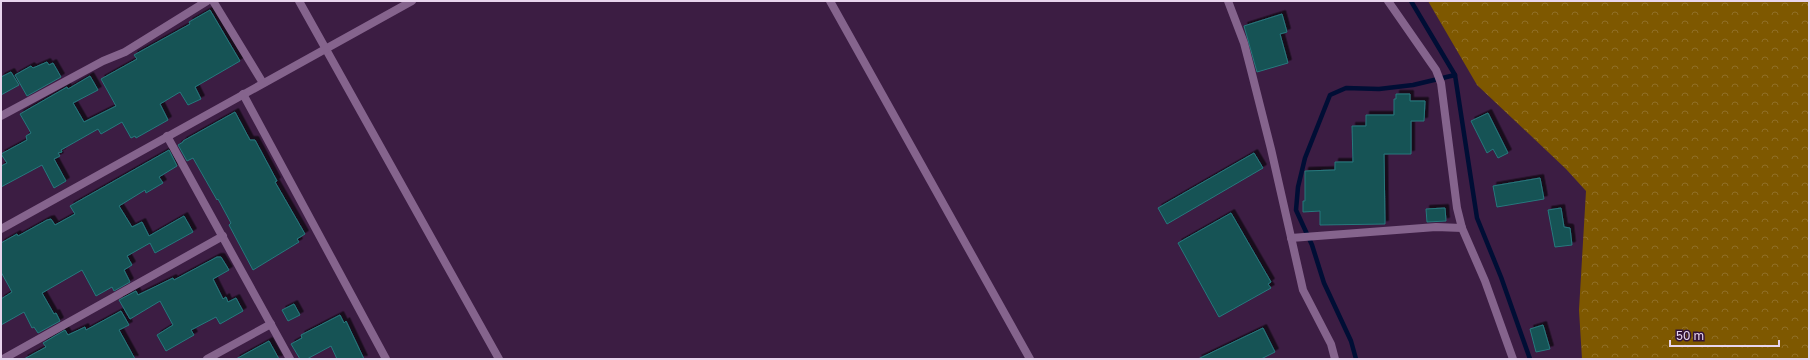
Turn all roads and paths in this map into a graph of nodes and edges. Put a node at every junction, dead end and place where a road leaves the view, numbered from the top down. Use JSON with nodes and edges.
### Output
{"nodes":[{"id":1,"x":207,"y":1,"type":"edge"},
{"id":2,"x":213,"y":1,"type":"edge"},
{"id":3,"x":299,"y":1,"type":"edge"},
{"id":4,"x":412,"y":1,"type":"edge"},
{"id":5,"x":830,"y":1,"type":"edge"},
{"id":6,"x":1228,"y":1,"type":"edge"},
{"id":7,"x":1388,"y":1,"type":"edge"},
{"id":8,"x":325,"y":49,"type":"junction"},
{"id":9,"x":263,"y":83,"type":"junction"},
{"id":10,"x":243,"y":94,"type":"junction"},
{"id":11,"x":1,"y":116,"type":"edge"},
{"id":12,"x":167,"y":136,"type":"junction"},
{"id":13,"x":1462,"y":228,"type":"junction"},
{"id":14,"x":1,"y":229,"type":"edge"},
{"id":15,"x":222,"y":236,"type":"junction"},
{"id":16,"x":1290,"y":238,"type":"junction"},
{"id":17,"x":271,"y":324,"type":"junction"},
{"id":18,"x":3,"y":359,"type":"edge"},
{"id":19,"x":207,"y":359,"type":"edge"},
{"id":20,"x":290,"y":359,"type":"edge"},
{"id":21,"x":386,"y":359,"type":"edge"},
{"id":22,"x":499,"y":359,"type":"edge"},
{"id":23,"x":1030,"y":359,"type":"edge"},
{"id":24,"x":1335,"y":359,"type":"edge"},
{"id":25,"x":1513,"y":359,"type":"edge"}],
"edges":[{"from":1,"to":11,"type":"street"},
{"from":2,"to":9,"type":"street"},
{"from":3,"to":8,"type":"street"},
{"from":4,"to":8,"type":"street"},
{"from":5,"to":23,"type":"street"},
{"from":6,"to":16,"type":"street"},
{"from":7,"to":13,"type":"street"},
{"from":8,"to":9,"type":"street"},
{"from":8,"to":22,"type":"street"},
{"from":9,"to":10,"type":"street"},
{"from":10,"to":12,"type":"street"},
{"from":10,"to":21,"type":"street"},
{"from":12,"to":14,"type":"street"},
{"from":12,"to":15,"type":"street"},
{"from":13,"to":16,"type":"street"},
{"from":13,"to":25,"type":"street"},
{"from":15,"to":17,"type":"street"},
{"from":15,"to":18,"type":"street"},
{"from":16,"to":24,"type":"street"},
{"from":17,"to":19,"type":"street"},
{"from":17,"to":20,"type":"street"}]}
